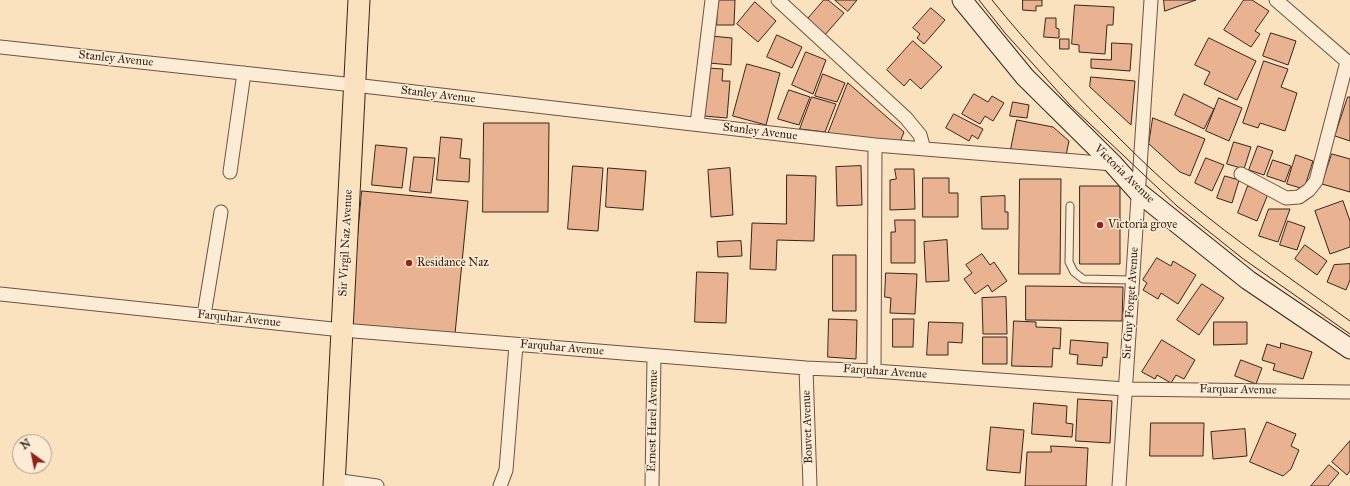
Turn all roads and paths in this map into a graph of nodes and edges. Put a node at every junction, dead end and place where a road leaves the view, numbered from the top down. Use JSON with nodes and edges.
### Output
{"nodes":[{"id":1,"x":359,"y":0,"type":"edge"},
{"id":2,"x":712,"y":0,"type":"edge"},
{"id":3,"x":778,"y":0,"type":"edge"},
{"id":4,"x":962,"y":0,"type":"edge"},
{"id":5,"x":1151,"y":0,"type":"edge"},
{"id":6,"x":1276,"y":0,"type":"edge"},
{"id":7,"x":0,"y":47,"type":"edge"},
{"id":8,"x":1348,"y":63,"type":"edge"},
{"id":9,"x":244,"y":73,"type":"junction"},
{"id":10,"x":354,"y":85,"type":"junction"},
{"id":11,"x":697,"y":124,"type":"junction"},
{"id":12,"x":875,"y":145,"type":"junction"},
{"id":13,"x":924,"y":149,"type":"junction"},
{"id":14,"x":1113,"y":164,"type":"junction"},
{"id":15,"x":230,"y":172,"type":"dead end"},
{"id":16,"x":1241,"y":174,"type":"dead end"},
{"id":17,"x":1138,"y":192,"type":"junction"},
{"id":18,"x":1070,"y":206,"type":"dead end"},
{"id":19,"x":221,"y":212,"type":"dead end"},
{"id":20,"x":1132,"y":280,"type":"junction"},
{"id":21,"x":0,"y":294,"type":"edge"},
{"id":22,"x":204,"y":315,"type":"junction"},
{"id":23,"x":342,"y":330,"type":"junction"},
{"id":24,"x":516,"y":344,"type":"junction"},
{"id":25,"x":1350,"y":349,"type":"edge"},
{"id":26,"x":654,"y":356,"type":"junction"},
{"id":27,"x":806,"y":368,"type":"junction"},
{"id":28,"x":874,"y":371,"type":"junction"},
{"id":29,"x":1125,"y":389,"type":"junction"},
{"id":30,"x":1350,"y":392,"type":"edge"},
{"id":31,"x":334,"y":483,"type":"edge"},
{"id":32,"x":377,"y":486,"type":"edge"},
{"id":33,"x":500,"y":486,"type":"edge"},
{"id":34,"x":652,"y":486,"type":"edge"},
{"id":35,"x":810,"y":486,"type":"edge"},
{"id":36,"x":1119,"y":486,"type":"edge"}],
"edges":[{"from":1,"to":10,"type":"main road","name":"Sir Virgil Naz Avenue"},
{"from":2,"to":11,"type":"street"},
{"from":3,"to":13,"type":"street"},
{"from":4,"to":14,"type":"main road","name":"Victoria Avenue"},
{"from":5,"to":17,"type":"street","name":"Sir Guy Forget Avenue"},
{"from":6,"to":8,"type":"street"},
{"from":7,"to":9,"type":"street","name":"Stanley Avenue"},
{"from":8,"to":16,"type":"street"},
{"from":9,"to":10,"type":"street","name":"Stanley Avenue"},
{"from":9,"to":15,"type":"street"},
{"from":10,"to":11,"type":"street","name":"Stanley Avenue"},
{"from":10,"to":23,"type":"main road","name":"Sir Virgil Naz Avenue"},
{"from":11,"to":12,"type":"street","name":"Stanley Avenue"},
{"from":12,"to":13,"type":"street","name":"Stanley Avenue"},
{"from":12,"to":28,"type":"street"},
{"from":13,"to":14,"type":"street","name":"Stanley Avenue"},
{"from":14,"to":17,"type":"main road","name":"Victoria Avenue"},
{"from":17,"to":20,"type":"street","name":"Sir Guy Forget Avenue"},
{"from":17,"to":25,"type":"main road","name":"Victoria Avenue"},
{"from":18,"to":20,"type":"lane"},
{"from":19,"to":22,"type":"street"},
{"from":20,"to":29,"type":"street","name":"Sir Guy Forget Avenue"},
{"from":21,"to":22,"type":"street","name":"Farquhar Avenue"},
{"from":22,"to":23,"type":"street","name":"Farquhar Avenue"},
{"from":23,"to":24,"type":"street","name":"Farquhar Avenue"},
{"from":23,"to":31,"type":"main road","name":"Sir Virgil Naz Avenue"},
{"from":24,"to":26,"type":"street","name":"Farquhar Avenue"},
{"from":24,"to":33,"type":"street"},
{"from":26,"to":27,"type":"street","name":"Farquhar Avenue"},
{"from":26,"to":34,"type":"street","name":"Ernest Harel Avenue"},
{"from":27,"to":28,"type":"street","name":"Farquhar Avenue"},
{"from":27,"to":35,"type":"street","name":"Bouvet Avenue"},
{"from":28,"to":29,"type":"street","name":"Farquhar Avenue"},
{"from":29,"to":30,"type":"street","name":"Farquar Avenue"},
{"from":29,"to":36,"type":"street","name":"Sir Guy Forget Avenue"},
{"from":31,"to":32,"type":"street"}]}
